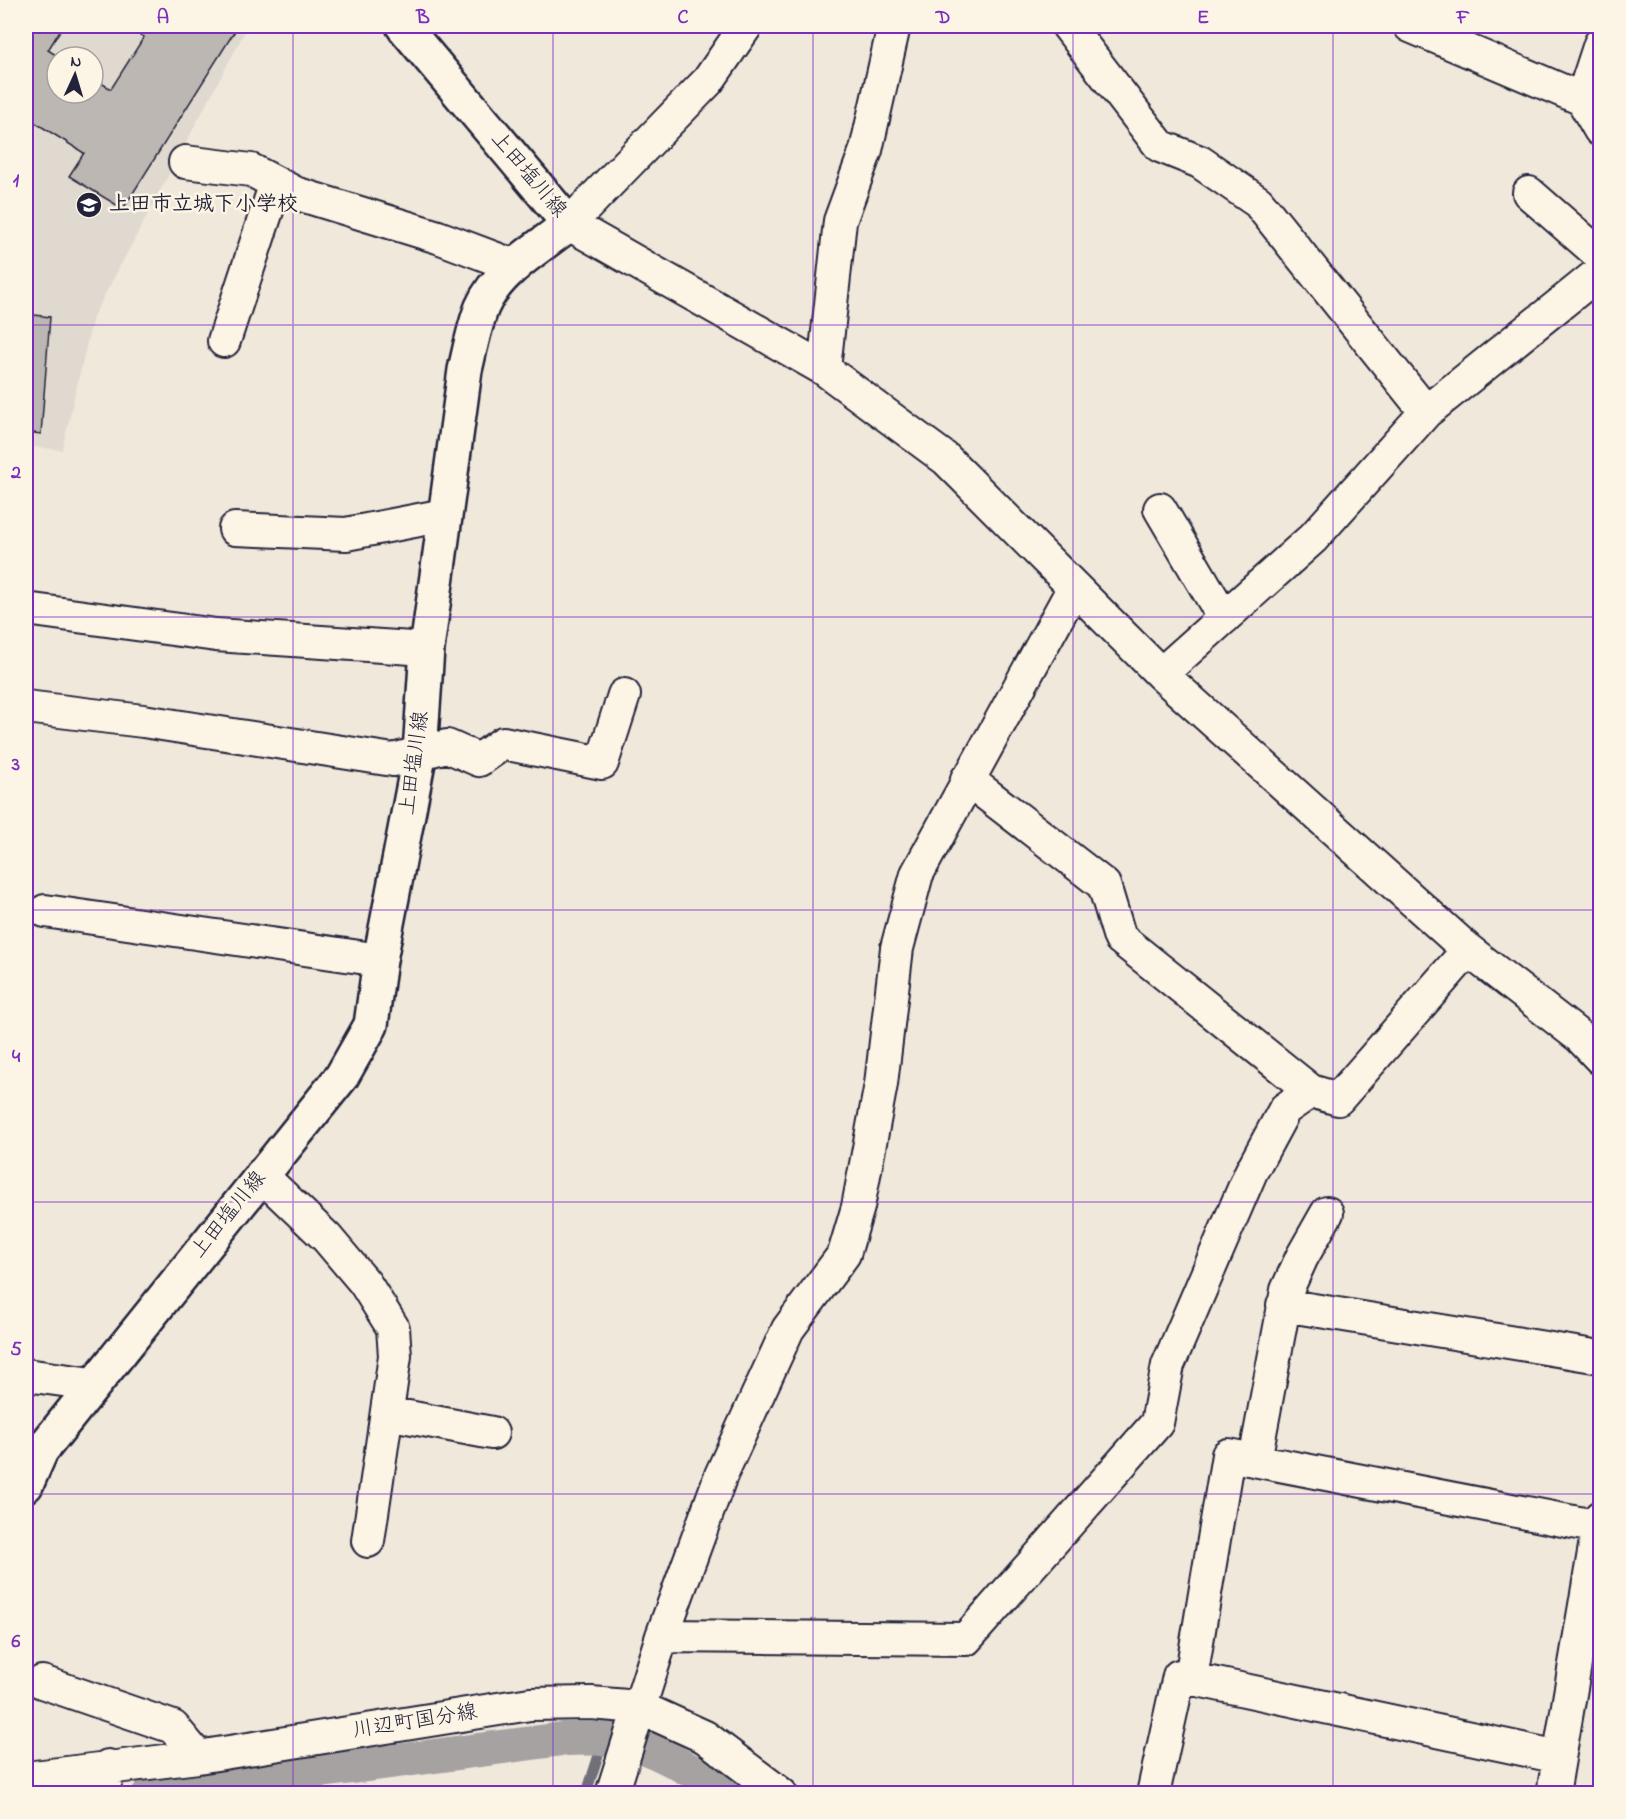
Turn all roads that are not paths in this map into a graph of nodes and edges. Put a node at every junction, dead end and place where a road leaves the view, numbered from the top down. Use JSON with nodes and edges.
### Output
{"nodes":[{"id":1,"x":746,"y":26,"type":"edge"},
{"id":2,"x":894,"y":26,"type":"edge"},
{"id":3,"x":1068,"y":26,"type":"edge"},
{"id":4,"x":1410,"y":26,"type":"edge"},
{"id":5,"x":417,"y":32,"type":"edge"},
{"id":6,"x":1600,"y":44,"type":"edge"},
{"id":7,"x":1582,"y":99,"type":"junction"},
{"id":8,"x":1600,"y":130,"type":"edge"},
{"id":9,"x":185,"y":162,"type":"dead end"},
{"id":10,"x":276,"y":183,"type":"junction"},
{"id":11,"x":1529,"y":193,"type":"dead end"},
{"id":12,"x":569,"y":224,"type":"junction"},
{"id":13,"x":1600,"y":255,"type":"edge"},
{"id":14,"x":515,"y":266,"type":"junction"},
{"id":15,"x":1600,"y":272,"type":"edge"},
{"id":16,"x":224,"y":341,"type":"dead end"},
{"id":17,"x":824,"y":369,"type":"junction"},
{"id":18,"x":1426,"y":412,"type":"junction"},
{"id":19,"x":1160,"y":509,"type":"dead end"},
{"id":20,"x":445,"y":515,"type":"junction"},
{"id":21,"x":235,"y":529,"type":"dead end"},
{"id":22,"x":1073,"y":589,"type":"junction"},
{"id":23,"x":26,"y":609,"type":"edge"},
{"id":24,"x":1224,"y":618,"type":"junction"},
{"id":25,"x":427,"y":649,"type":"junction"},
{"id":26,"x":1161,"y":674,"type":"junction"},
{"id":27,"x":624,"y":695,"type":"dead end"},
{"id":28,"x":26,"y":707,"type":"edge"},
{"id":29,"x":420,"y":752,"type":"junction"},
{"id":30,"x":967,"y":779,"type":"junction"},
{"id":31,"x":45,"y":911,"type":"dead end"},
{"id":32,"x":1468,"y":950,"type":"junction"},
{"id":33,"x":380,"y":960,"type":"junction"},
{"id":34,"x":1600,"y":1058,"type":"edge"},
{"id":35,"x":1311,"y":1091,"type":"junction"},
{"id":36,"x":261,"y":1175,"type":"junction"},
{"id":37,"x":1327,"y":1213,"type":"dead end"},
{"id":38,"x":1283,"y":1305,"type":"junction"},
{"id":39,"x":1600,"y":1357,"type":"edge"},
{"id":40,"x":26,"y":1375,"type":"edge"},
{"id":41,"x":92,"y":1384,"type":"junction"},
{"id":42,"x":387,"y":1413,"type":"junction"},
{"id":43,"x":492,"y":1433,"type":"dead end"},
{"id":44,"x":1255,"y":1460,"type":"junction"},
{"id":45,"x":26,"y":1485,"type":"edge"},
{"id":46,"x":1600,"y":1522,"type":"edge"},
{"id":47,"x":368,"y":1541,"type":"dead end"},
{"id":48,"x":662,"y":1636,"type":"junction"},
{"id":49,"x":1191,"y":1678,"type":"junction"},
{"id":50,"x":42,"y":1682,"type":"dead end"},
{"id":51,"x":630,"y":1732,"type":"junction"},
{"id":52,"x":198,"y":1756,"type":"junction"},
{"id":53,"x":1559,"y":1757,"type":"junction"},
{"id":54,"x":26,"y":1778,"type":"edge"},
{"id":55,"x":105,"y":1780,"type":"edge"},
{"id":56,"x":612,"y":1794,"type":"edge"},
{"id":57,"x":781,"y":1794,"type":"edge"},
{"id":58,"x":1153,"y":1794,"type":"edge"},
{"id":59,"x":1552,"y":1794,"type":"edge"}],
"edges":[{"from":1,"to":12,"type":"street"},
{"from":2,"to":17,"type":"street"},
{"from":3,"to":18,"type":"street"},
{"from":4,"to":7,"type":"street"},
{"from":5,"to":12,"type":"main road","name":"上田塩川線"},
{"from":6,"to":7,"type":"street"},
{"from":7,"to":8,"type":"street"},
{"from":9,"to":10,"type":"street"},
{"from":10,"to":14,"type":"street"},
{"from":10,"to":16,"type":"street"},
{"from":11,"to":13,"type":"street"},
{"from":12,"to":14,"type":"main road","name":"上田塩川線"},
{"from":12,"to":17,"type":"street"},
{"from":14,"to":20,"type":"main road","name":"上田塩川線"},
{"from":15,"to":18,"type":"street"},
{"from":17,"to":22,"type":"street"},
{"from":18,"to":24,"type":"street"},
{"from":19,"to":24,"type":"street"},
{"from":20,"to":21,"type":"street"},
{"from":20,"to":25,"type":"main road","name":"上田塩川線"},
{"from":22,"to":26,"type":"street"},
{"from":22,"to":30,"type":"street"},
{"from":23,"to":25,"type":"street"},
{"from":24,"to":26,"type":"street"},
{"from":25,"to":29,"type":"main road","name":"上田塩川線"},
{"from":26,"to":32,"type":"street"},
{"from":27,"to":29,"type":"street"},
{"from":28,"to":29,"type":"street"},
{"from":29,"to":33,"type":"main road","name":"上田塩川線"},
{"from":30,"to":35,"type":"street"},
{"from":30,"to":48,"type":"street"},
{"from":31,"to":33,"type":"street"},
{"from":32,"to":34,"type":"street"},
{"from":32,"to":35,"type":"street"},
{"from":33,"to":36,"type":"main road","name":"上田塩川線"},
{"from":35,"to":48,"type":"street"},
{"from":36,"to":41,"type":"main road","name":"上田塩川線"},
{"from":36,"to":42,"type":"street"},
{"from":37,"to":38,"type":"street"},
{"from":38,"to":39,"type":"street"},
{"from":38,"to":44,"type":"street"},
{"from":40,"to":41,"type":"street"},
{"from":41,"to":45,"type":"main road","name":"上田塩川線"},
{"from":42,"to":43,"type":"street"},
{"from":42,"to":47,"type":"street"},
{"from":44,"to":46,"type":"street"},
{"from":44,"to":49,"type":"street"},
{"from":46,"to":53,"type":"street"},
{"from":48,"to":51,"type":"street"},
{"from":49,"to":53,"type":"street"},
{"from":49,"to":58,"type":"street"},
{"from":50,"to":52,"type":"street"},
{"from":51,"to":52,"type":"street","name":"川辺町国分線"},
{"from":51,"to":56,"type":"street"},
{"from":51,"to":57,"type":"street","name":"川辺町国分線"},
{"from":52,"to":55,"type":"street","name":"川辺町国分線"},
{"from":53,"to":59,"type":"street"},
{"from":54,"to":55,"type":"street","name":"川辺町国分線"}]}
